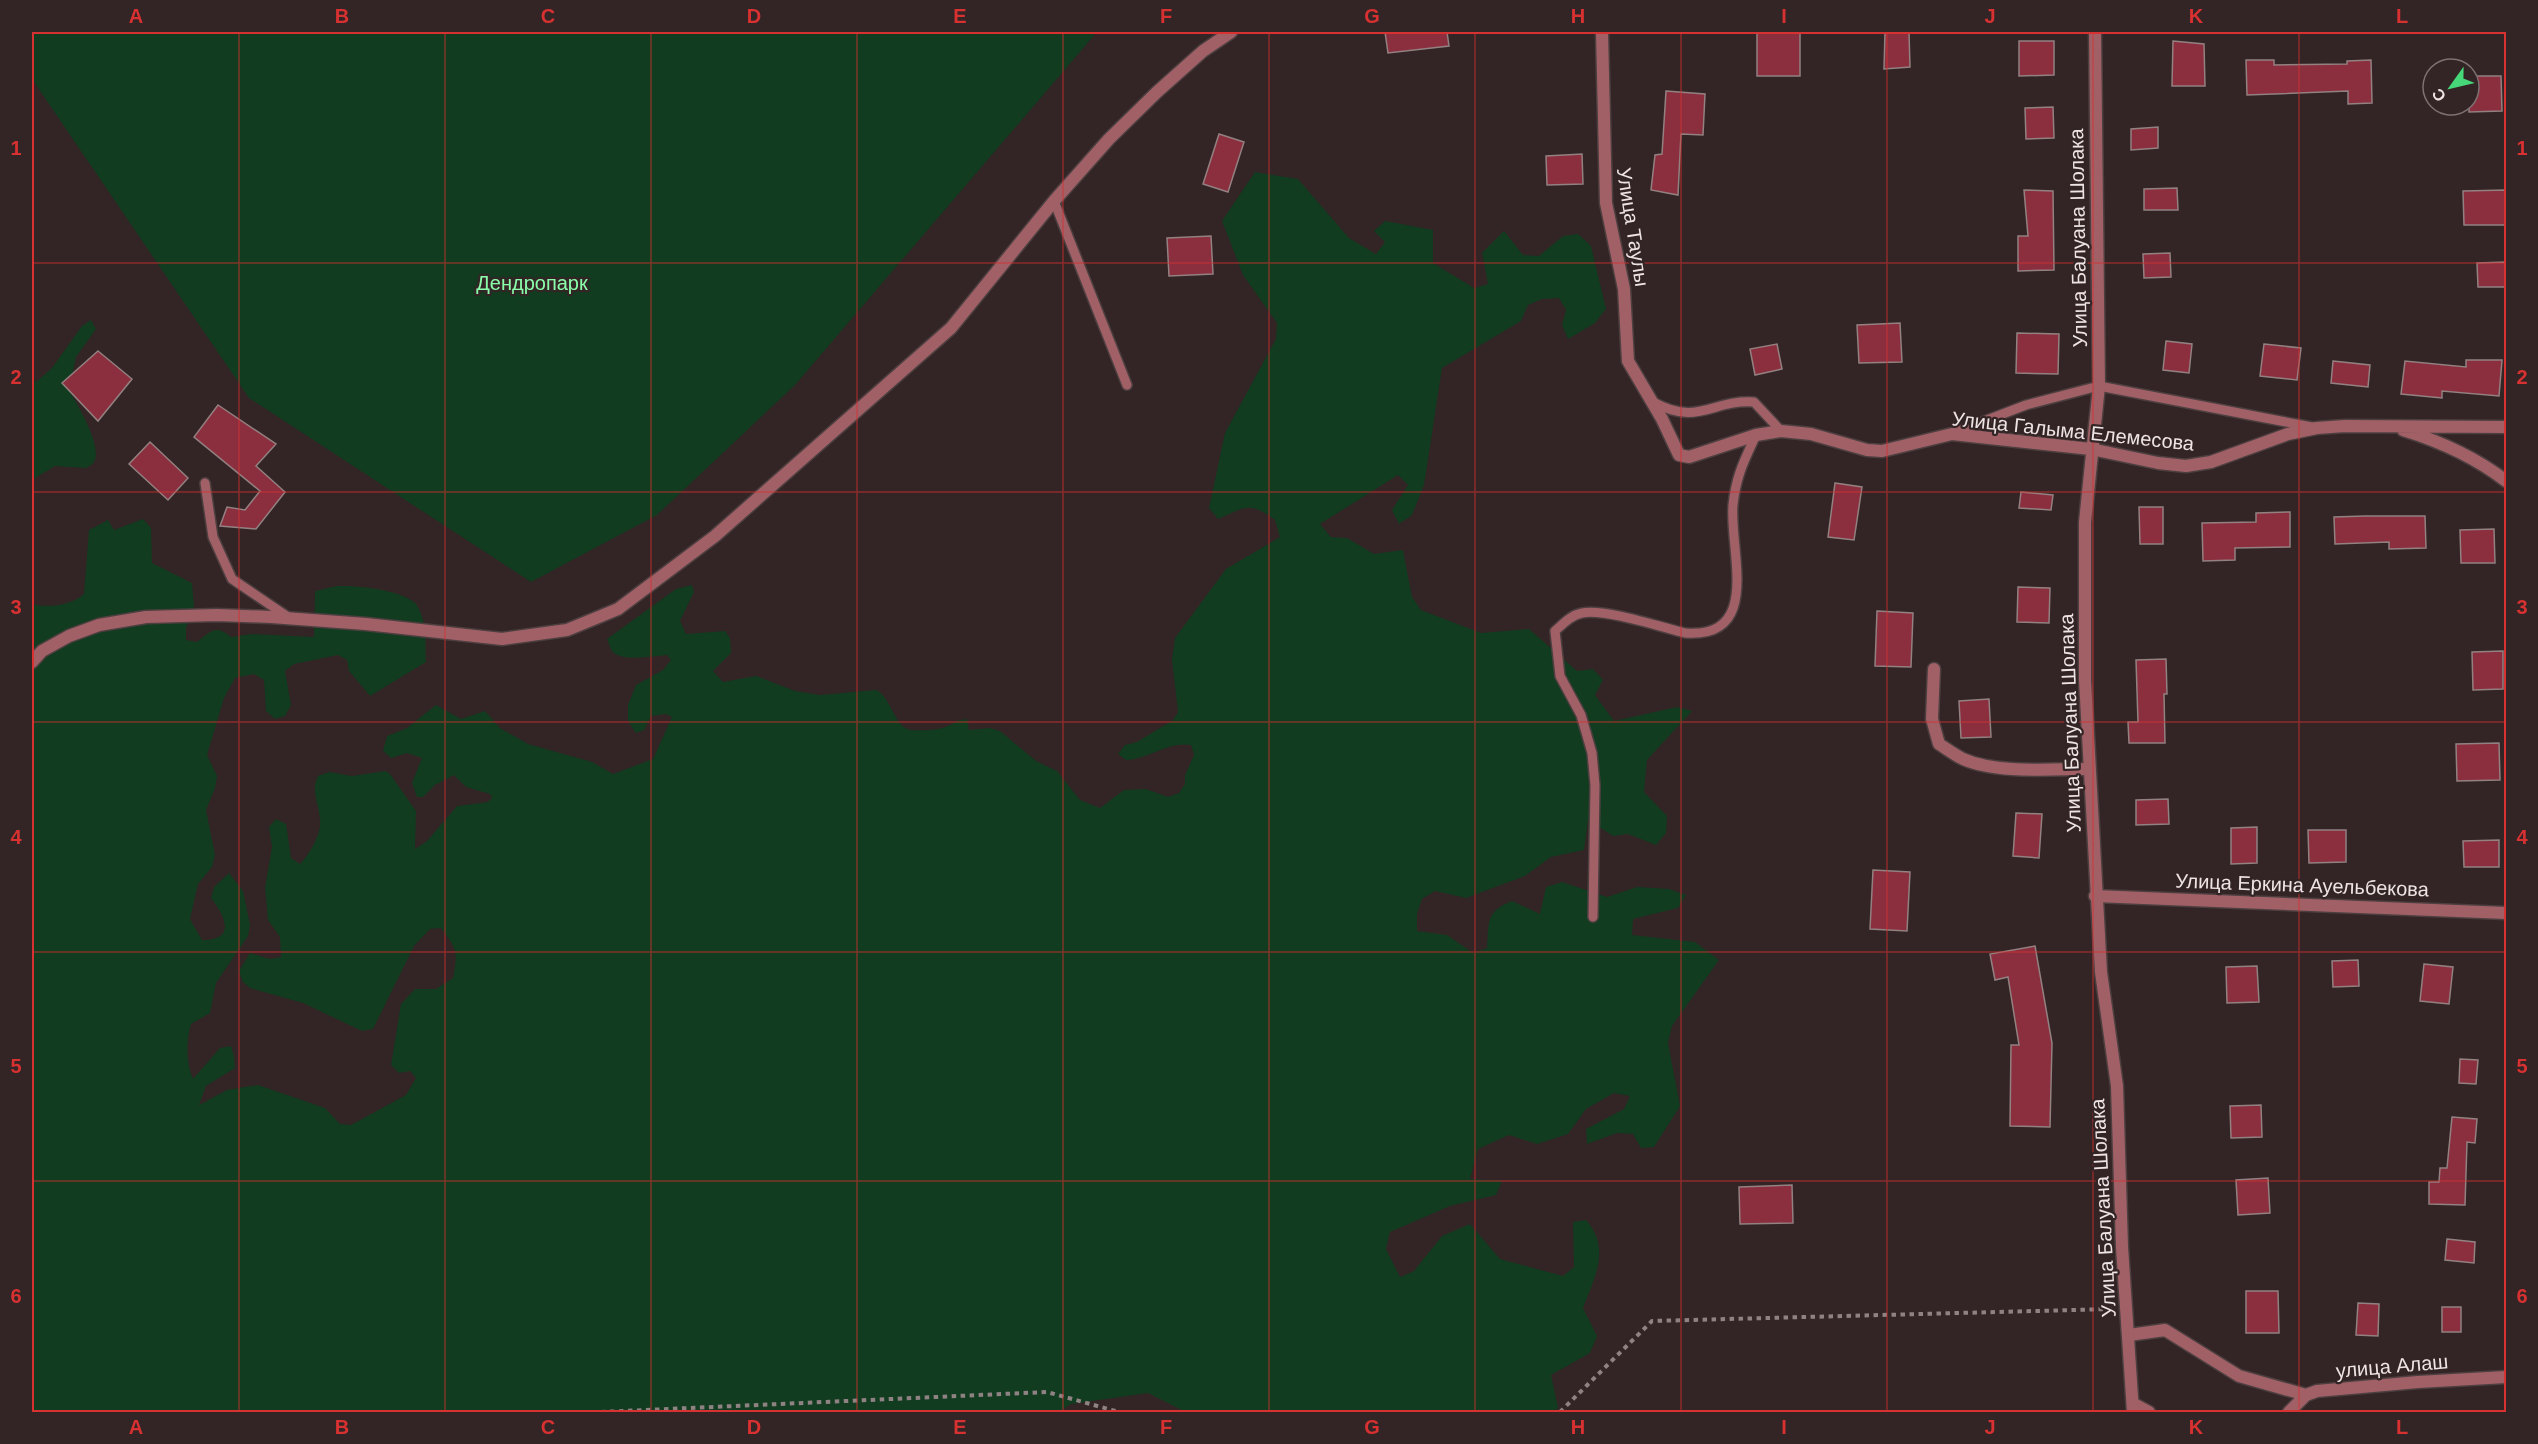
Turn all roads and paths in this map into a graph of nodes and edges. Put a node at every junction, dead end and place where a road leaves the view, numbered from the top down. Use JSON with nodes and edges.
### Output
{"nodes":[{"id":1,"x":1231,"y":32,"type":"edge"},
{"id":2,"x":1602,"y":32,"type":"edge"},
{"id":3,"x":2095,"y":32,"type":"edge"},
{"id":4,"x":1054,"y":201,"type":"junction"},
{"id":5,"x":1126,"y":385,"type":"dead end"},
{"id":6,"x":2099,"y":386,"type":"junction"},
{"id":7,"x":1652,"y":401,"type":"junction"},
{"id":8,"x":1662,"y":419,"type":"joint"},
{"id":9,"x":2389,"y":426,"type":"junction"},
{"id":10,"x":2506,"y":427,"type":"edge"},
{"id":11,"x":2317,"y":428,"type":"junction"},
{"id":12,"x":1780,"y":431,"type":"junction"},
{"id":13,"x":1952,"y":434,"type":"junction"},
{"id":14,"x":1756,"y":435,"type":"junction"},
{"id":15,"x":2091,"y":449,"type":"junction"},
{"id":16,"x":2506,"y":481,"type":"edge"},
{"id":17,"x":205,"y":483,"type":"dead end"},
{"id":18,"x":290,"y":619,"type":"junction"},
{"id":19,"x":32,"y":662,"type":"edge"},
{"id":20,"x":1934,"y":669,"type":"dead end"},
{"id":21,"x":2089,"y":769,"type":"junction"},
{"id":22,"x":2095,"y":896,"type":"junction"},
{"id":23,"x":2506,"y":913,"type":"edge"},
{"id":24,"x":1593,"y":917,"type":"dead end"},
{"id":25,"x":2126,"y":1308,"type":"junction"},
{"id":26,"x":2128,"y":1335,"type":"junction"},
{"id":27,"x":2506,"y":1377,"type":"edge"},
{"id":28,"x":2307,"y":1395,"type":"junction"},
{"id":29,"x":2134,"y":1408,"type":"edge"},
{"id":30,"x":601,"y":1413,"type":"edge"},
{"id":31,"x":1119,"y":1413,"type":"edge"},
{"id":32,"x":1560,"y":1413,"type":"edge"},
{"id":33,"x":2149,"y":1413,"type":"edge"},
{"id":34,"x":2289,"y":1413,"type":"edge"}],
"edges":[{"from":1,"to":4,"type":"street"},
{"from":2,"to":7,"type":"street","name":"Улица Таулы"},
{"from":3,"to":6,"type":"street","name":"Улица Балуана Шолака"},
{"from":4,"to":5,"type":"lane"},
{"from":4,"to":18,"type":"street"},
{"from":6,"to":11,"type":"lane"},
{"from":6,"to":13,"type":"lane"},
{"from":6,"to":15,"type":"street","name":"Улица Балуана Шолака"},
{"from":7,"to":8,"type":"street","name":"Улица Таулы"},
{"from":7,"to":12,"type":"lane"},
{"from":8,"to":14,"type":"street","name":"Улица Галыма Елемесова"},
{"from":9,"to":10,"type":"street","name":"Улица Галыма Елемесова"},
{"from":9,"to":11,"type":"street","name":"Улица Галыма Елемесова"},
{"from":9,"to":16,"type":"street"},
{"from":11,"to":15,"type":"street","name":"Улица Галыма Елемесова"},
{"from":12,"to":13,"type":"street","name":"Улица Галыма Елемесова"},
{"from":12,"to":14,"type":"street","name":"Улица Галыма Елемесова"},
{"from":13,"to":15,"type":"street","name":"Улица Галыма Елемесова"},
{"from":14,"to":24,"type":"lane"},
{"from":15,"to":21,"type":"street","name":"Улица Балуана Шолака"},
{"from":17,"to":18,"type":"lane"},
{"from":18,"to":19,"type":"street"},
{"from":20,"to":21,"type":"street"},
{"from":21,"to":22,"type":"street","name":"Улица Балуана Шолака"},
{"from":22,"to":23,"type":"street","name":"Улица Еркина Ауельбекова"},
{"from":22,"to":25,"type":"street","name":"Улица Балуана Шолака"},
{"from":25,"to":26,"type":"street","name":"Улица Балуана Шолака"},
{"from":25,"to":32,"type":"path"},
{"from":26,"to":28,"type":"street"},
{"from":26,"to":29,"type":"street","name":"Улица Балуана Шолака"},
{"from":27,"to":28,"type":"street","name":"улица Алаш"},
{"from":28,"to":34,"type":"street"},
{"from":29,"to":33,"type":"street"},
{"from":30,"to":31,"type":"path"}]}
